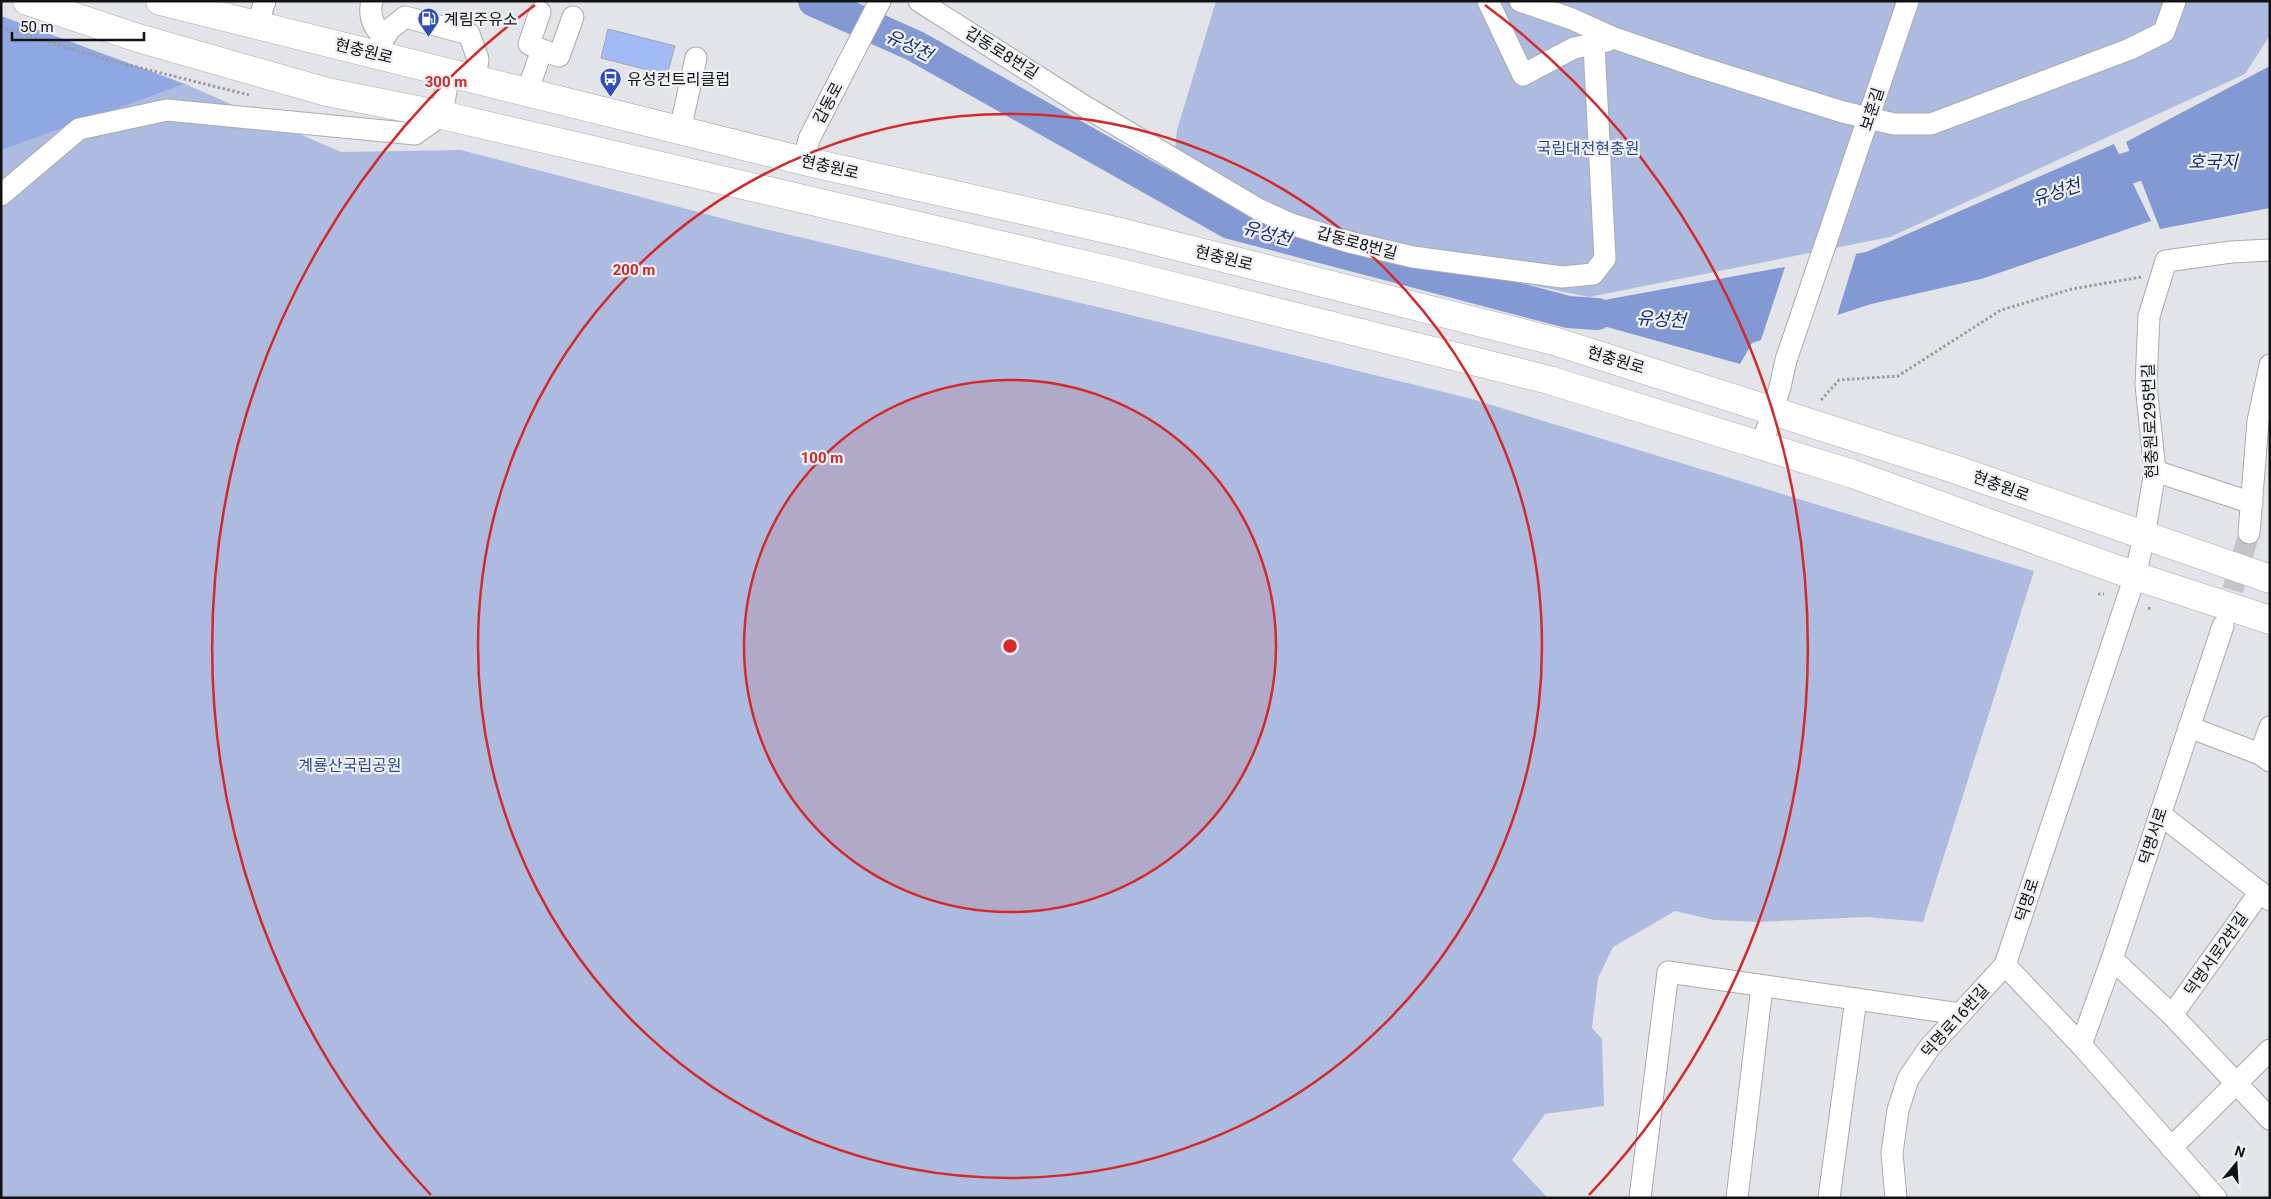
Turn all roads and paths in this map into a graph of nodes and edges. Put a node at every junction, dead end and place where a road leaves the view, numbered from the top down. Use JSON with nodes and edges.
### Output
{"nodes":[{"id":1,"x":27,"y":1,"type":"edge"},
{"id":2,"x":372,"y":1,"type":"edge"},
{"id":3,"x":880,"y":1,"type":"edge"},
{"id":4,"x":919,"y":1,"type":"edge"},
{"id":5,"x":1488,"y":1,"type":"edge"},
{"id":6,"x":1520,"y":1,"type":"edge"},
{"id":7,"x":1908,"y":1,"type":"edge"},
{"id":8,"x":2175,"y":1,"type":"edge"},
{"id":9,"x":173,"y":3,"type":"edge"},
{"id":10,"x":540,"y":12,"type":"dead end"},
{"id":11,"x":261,"y":13,"type":"edge"},
{"id":12,"x":573,"y":16,"type":"dead end"},
{"id":13,"x":1,"y":27,"type":"edge"},
{"id":14,"x":1604,"y":41,"type":"junction"},
{"id":15,"x":382,"y":46,"type":"junction"},
{"id":16,"x":542,"y":50,"type":"junction"},
{"id":17,"x":696,"y":58,"type":"dead end"},
{"id":18,"x":462,"y":76,"type":"junction"},
{"id":19,"x":527,"y":92,"type":"junction"},
{"id":20,"x":254,"y":96,"type":"dead end"},
{"id":21,"x":442,"y":115,"type":"junction"},
{"id":22,"x":1869,"y":120,"type":"junction"},
{"id":23,"x":680,"y":130,"type":"junction"},
{"id":24,"x":804,"y":161,"type":"junction"},
{"id":25,"x":1,"y":195,"type":"edge"},
{"id":26,"x":2270,"y":250,"type":"edge"},
{"id":27,"x":2161,"y":273,"type":"junction"},
{"id":28,"x":2270,"y":364,"type":"edge"},
{"id":29,"x":1821,"y":400,"type":"dead end"},
{"id":30,"x":1774,"y":410,"type":"junction"},
{"id":31,"x":1762,"y":445,"type":"junction"},
{"id":32,"x":2155,"y":471,"type":"junction"},
{"id":33,"x":2252,"y":502,"type":"junction"},
{"id":34,"x":2249,"y":533,"type":"tunnel mouth"},
{"id":35,"x":2144,"y":537,"type":"junction"},
{"id":36,"x":2135,"y":576,"type":"junction"},
{"id":37,"x":2270,"y":579,"type":"edge"},
{"id":38,"x":2098,"y":594,"type":"dead end"},
{"id":39,"x":2104,"y":594,"type":"dead end"},
{"id":40,"x":2270,"y":620,"type":"edge"},
{"id":41,"x":2223,"y":626,"type":"tunnel mouth"},
{"id":42,"x":2270,"y":726,"type":"edge"},
{"id":43,"x":2189,"y":727,"type":"junction"},
{"id":44,"x":2265,"y":757,"type":"edge"},
{"id":45,"x":2160,"y":814,"type":"junction"},
{"id":46,"x":2265,"y":896,"type":"edge"},
{"id":47,"x":2112,"y":960,"type":"junction"},
{"id":48,"x":2005,"y":965,"type":"junction"},
{"id":49,"x":1762,"y":987,"type":"junction"},
{"id":50,"x":1856,"y":999,"type":"junction"},
{"id":51,"x":1960,"y":1014,"type":"junction"},
{"id":52,"x":2172,"y":1015,"type":"junction"},
{"id":53,"x":2081,"y":1045,"type":"junction"},
{"id":54,"x":2270,"y":1050,"type":"edge"},
{"id":55,"x":2236,"y":1084,"type":"junction"},
{"id":56,"x":2270,"y":1118,"type":"edge"},
{"id":57,"x":2171,"y":1148,"type":"junction"},
{"id":58,"x":1640,"y":1198,"type":"edge"},
{"id":59,"x":1737,"y":1198,"type":"edge"},
{"id":60,"x":1829,"y":1198,"type":"edge"},
{"id":61,"x":1896,"y":1198,"type":"edge"},
{"id":62,"x":2216,"y":1198,"type":"edge"}],
"edges":[{"from":1,"to":21,"type":"main road"},
{"from":2,"to":15,"type":"street"},
{"from":3,"to":24,"type":"street","name":"갑동로"},
{"from":4,"to":14,"type":"street","name":"갑동로8번길"},
{"from":5,"to":14,"type":"street"},
{"from":6,"to":14,"type":"street"},
{"from":7,"to":22,"type":"street","name":"보훈길"},
{"from":8,"to":22,"type":"street"},
{"from":9,"to":11,"type":"main road","name":"현충원로"},
{"from":10,"to":16,"type":"street"},
{"from":11,"to":15,"type":"main road","name":"현충원로"},
{"from":12,"to":16,"type":"street"},
{"from":13,"to":20,"type":"path"},
{"from":14,"to":22,"type":"street"},
{"from":15,"to":18,"type":"main road","name":"현충원로"},
{"from":15,"to":18,"type":"street"},
{"from":16,"to":19,"type":"street"},
{"from":17,"to":23,"type":"street"},
{"from":18,"to":19,"type":"main road","name":"현충원로"},
{"from":18,"to":21,"type":"street"},
{"from":19,"to":23,"type":"main road","name":"현충원로"},
{"from":21,"to":25,"type":"street"},
{"from":21,"to":31,"type":"main road"},
{"from":22,"to":30,"type":"street","name":"보훈길"},
{"from":23,"to":24,"type":"main road","name":"현충원로"},
{"from":24,"to":30,"type":"main road","name":"현충원로"},
{"from":26,"to":27,"type":"street"},
{"from":27,"to":29,"type":"path"},
{"from":27,"to":32,"type":"street","name":"현충원로295번길"},
{"from":28,"to":33,"type":"street"},
{"from":30,"to":31,"type":"street","name":"보훈길"},
{"from":30,"to":35,"type":"main road","name":"현충원로"},
{"from":31,"to":36,"type":"main road"},
{"from":32,"to":33,"type":"street"},
{"from":32,"to":35,"type":"street","name":"현충원로295번길"},
{"from":33,"to":34,"type":"street"},
{"from":35,"to":36,"type":"street","name":"덕명로"},
{"from":35,"to":37,"type":"main road","name":"현충원로"},
{"from":36,"to":40,"type":"main road"},
{"from":36,"to":48,"type":"street","name":"덕명로"},
{"from":38,"to":39,"type":"path"},
{"from":41,"to":43,"type":"street","name":"덕명서로"},
{"from":42,"to":44,"type":"street"},
{"from":43,"to":44,"type":"street"},
{"from":43,"to":45,"type":"street","name":"덕명서로"},
{"from":45,"to":46,"type":"street"},
{"from":45,"to":47,"type":"street","name":"덕명서로"},
{"from":46,"to":52,"type":"street","name":"덕명서로2번길"},
{"from":47,"to":52,"type":"street"},
{"from":47,"to":53,"type":"street","name":"덕명서로"},
{"from":48,"to":51,"type":"street","name":"덕명로16번길"},
{"from":48,"to":53,"type":"street"},
{"from":49,"to":50,"type":"street"},
{"from":49,"to":58,"type":"street"},
{"from":49,"to":59,"type":"street"},
{"from":50,"to":51,"type":"street"},
{"from":50,"to":60,"type":"street"},
{"from":51,"to":61,"type":"street","name":"덕명로16번길"},
{"from":52,"to":55,"type":"street"},
{"from":53,"to":57,"type":"street"},
{"from":54,"to":55,"type":"street"},
{"from":55,"to":56,"type":"street"},
{"from":55,"to":57,"type":"street"},
{"from":57,"to":62,"type":"street"}]}
